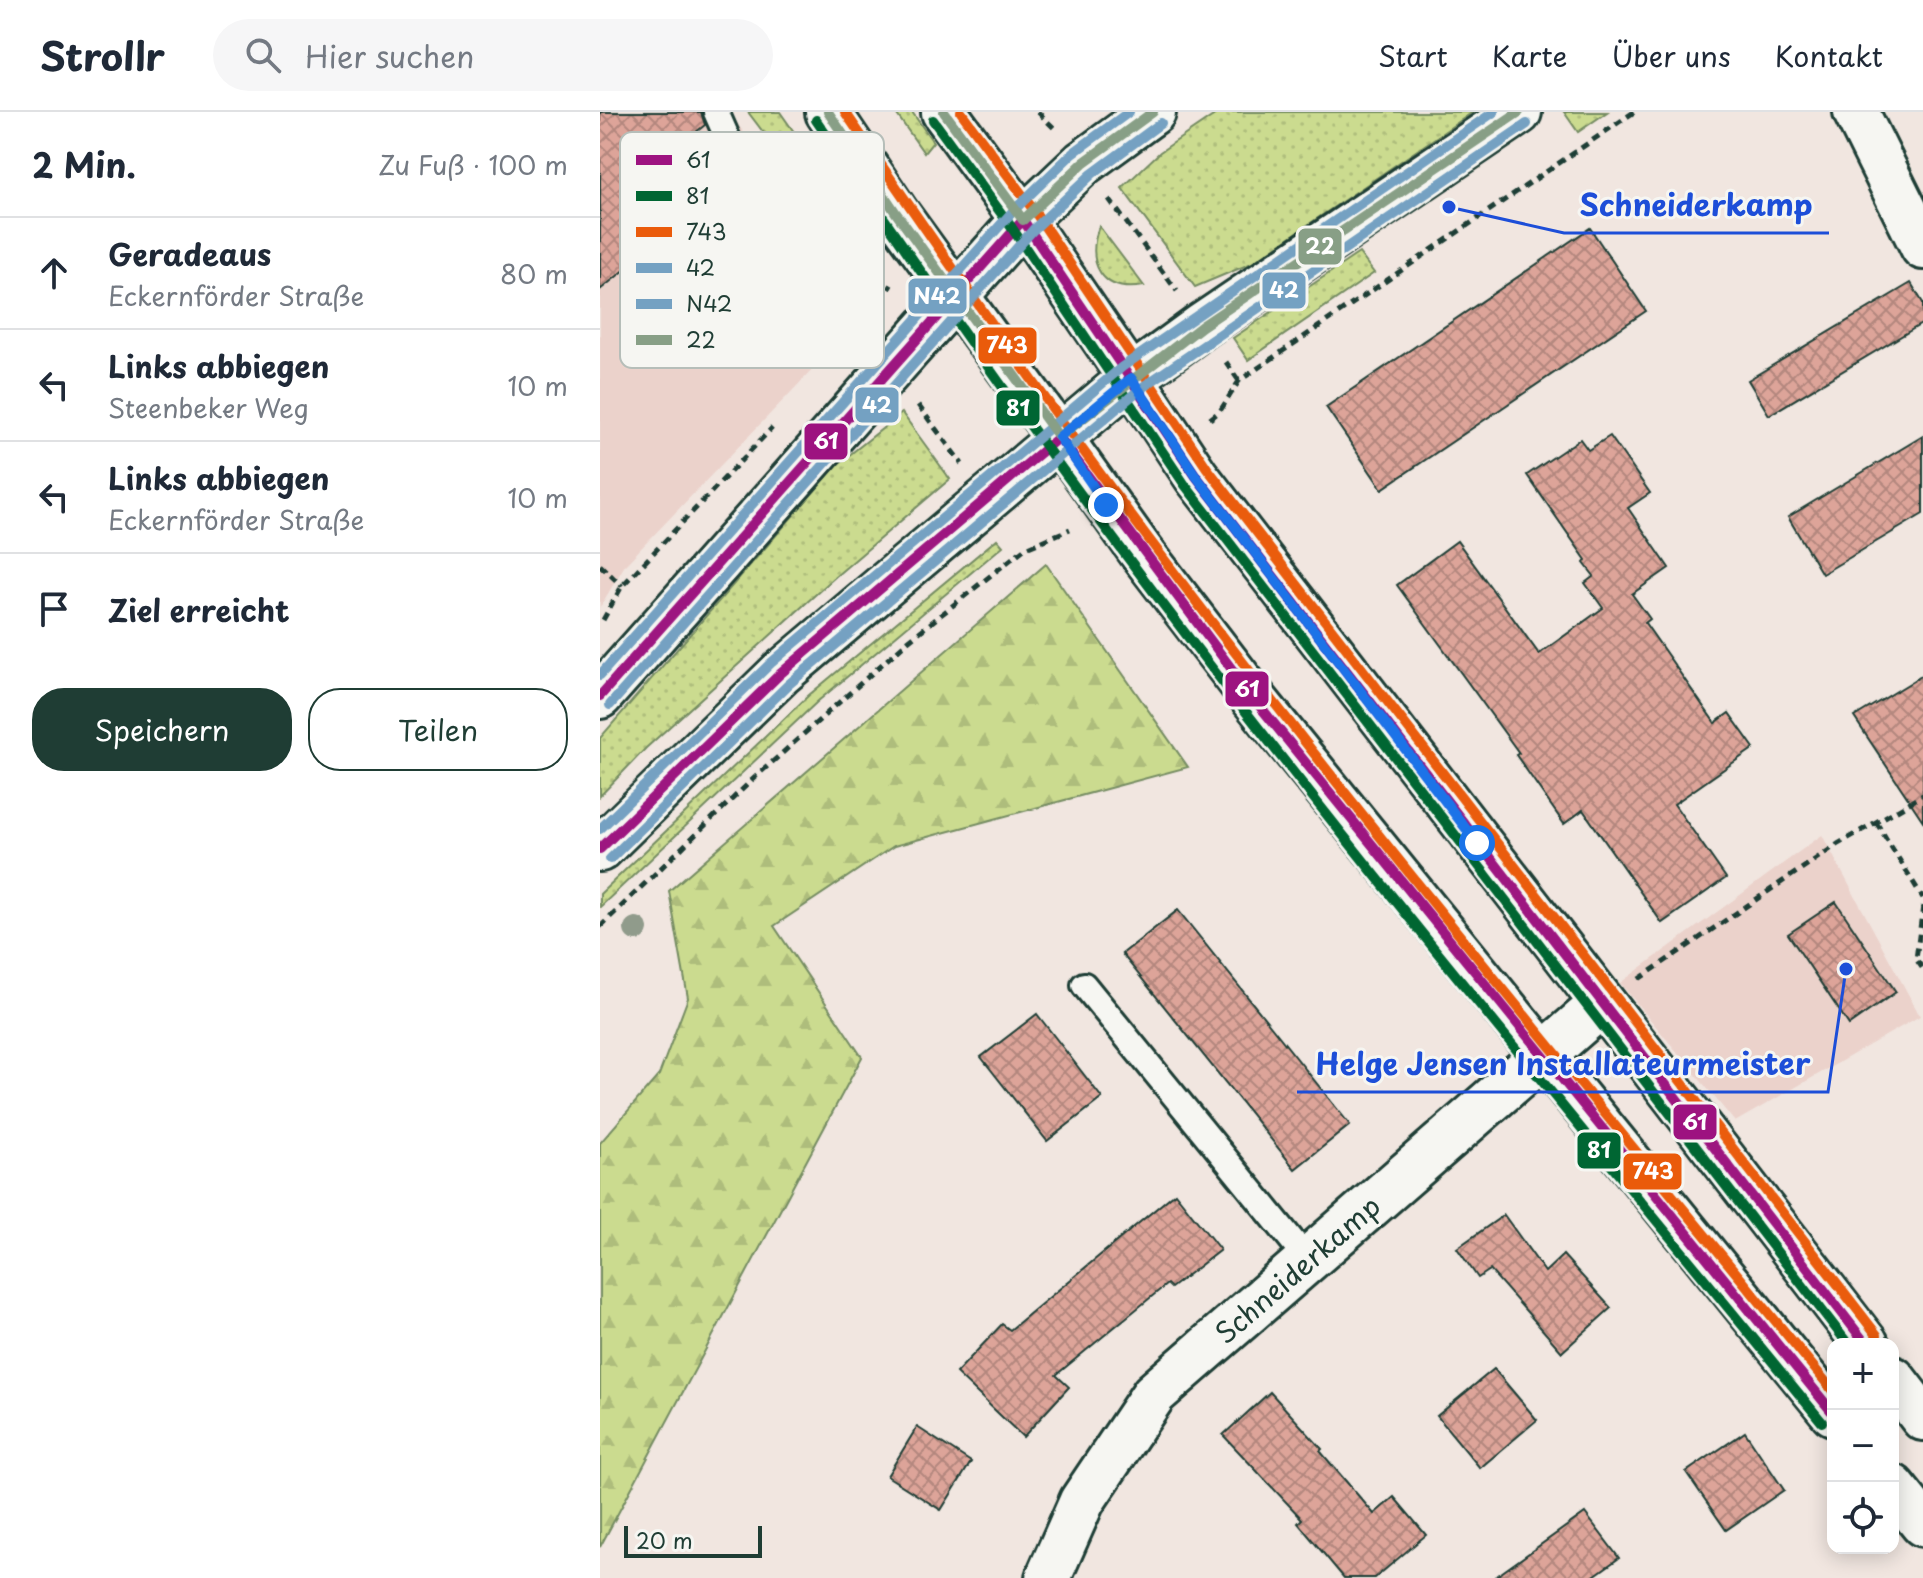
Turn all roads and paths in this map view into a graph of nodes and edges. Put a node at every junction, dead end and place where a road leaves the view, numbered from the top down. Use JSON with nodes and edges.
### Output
{"nodes":[{"id":1,"x":716,"y":112,"type":"edge"},
{"id":2,"x":828,"y":112,"type":"edge"},
{"id":3,"x":944,"y":112,"type":"edge"},
{"id":4,"x":1038,"y":112,"type":"edge"},
{"id":5,"x":1153,"y":112,"type":"edge"},
{"id":6,"x":1519,"y":112,"type":"edge"},
{"id":7,"x":1634,"y":112,"type":"edge"},
{"id":8,"x":1856,"y":112,"type":"edge"},
{"id":9,"x":725,"y":132,"type":"edge"},
{"id":10,"x":842,"y":132,"type":"edge"},
{"id":11,"x":1083,"y":163,"type":"junction"},
{"id":12,"x":884,"y":192,"type":"edge"},
{"id":13,"x":1023,"y":220,"type":"junction"},
{"id":14,"x":1923,"y":247,"type":"edge"},
{"id":15,"x":956,"y":296,"type":"junction"},
{"id":16,"x":1202,"y":326,"type":"junction"},
{"id":17,"x":884,"y":361,"type":"edge"},
{"id":18,"x":891,"y":370,"type":"junction"},
{"id":19,"x":1131,"y":378,"type":"junction"},
{"id":20,"x":779,"y":421,"type":"dead end"},
{"id":21,"x":1059,"y":437,"type":"junction"},
{"id":22,"x":988,"y":500,"type":"junction"},
{"id":23,"x":1106,"y":505,"type":"junction"},
{"id":24,"x":1024,"y":549,"type":"junction"},
{"id":25,"x":600,"y":565,"type":"edge"},
{"id":26,"x":622,"y":586,"type":"junction"},
{"id":27,"x":600,"y":625,"type":"edge"},
{"id":28,"x":600,"y":696,"type":"edge"},
{"id":29,"x":1923,"y":795,"type":"edge"},
{"id":30,"x":1876,"y":822,"type":"junction"},
{"id":31,"x":600,"y":849,"type":"edge"},
{"id":32,"x":1923,"y":898,"type":"edge"},
{"id":33,"x":1923,"y":906,"type":"edge"},
{"id":34,"x":600,"y":927,"type":"edge"},
{"id":35,"x":1923,"y":969,"type":"edge"},
{"id":36,"x":1084,"y":985,"type":"dead end"},
{"id":37,"x":1602,"y":1004,"type":"junction"},
{"id":38,"x":1541,"y":1055,"type":"junction"},
{"id":39,"x":1308,"y":1260,"type":"junction"},
{"id":40,"x":1861,"y":1338,"type":"edge"},
{"id":41,"x":1899,"y":1387,"type":"edge"},
{"id":42,"x":1831,"y":1410,"type":"edge"},
{"id":43,"x":1923,"y":1418,"type":"edge"},
{"id":44,"x":1899,"y":1494,"type":"edge"},
{"id":45,"x":1923,"y":1524,"type":"edge"},
{"id":46,"x":1048,"y":1578,"type":"edge"}],
"edges":[{"from":1,"to":9,"type":"lane"},
{"from":2,"to":10,"type":"street"},
{"from":3,"to":13,"type":"street"},
{"from":4,"to":11,"type":"path"},
{"from":5,"to":11,"type":"street"},
{"from":6,"to":16,"type":"street"},
{"from":7,"to":16,"type":"path"},
{"from":8,"to":14,"type":"street"},
{"from":11,"to":13,"type":"street"},
{"from":11,"to":16,"type":"path"},
{"from":12,"to":15,"type":"street"},
{"from":13,"to":15,"type":"street"},
{"from":13,"to":19,"type":"street"},
{"from":15,"to":18,"type":"street"},
{"from":15,"to":21,"type":"street"},
{"from":16,"to":19,"type":"street"},
{"from":17,"to":18,"type":"path"},
{"from":18,"to":22,"type":"path"},
{"from":18,"to":28,"type":"street"},
{"from":19,"to":21,"type":"street"},
{"from":19,"to":37,"type":"street"},
{"from":20,"to":26,"type":"path"},
{"from":21,"to":22,"type":"street"},
{"from":21,"to":23,"type":"street"},
{"from":22,"to":24,"type":"path"},
{"from":22,"to":31,"type":"street"},
{"from":23,"to":24,"type":"path"},
{"from":23,"to":38,"type":"street"},
{"from":24,"to":34,"type":"path"},
{"from":25,"to":26,"type":"path"},
{"from":26,"to":27,"type":"path"},
{"from":29,"to":30,"type":"path"},
{"from":30,"to":32,"type":"path"},
{"from":30,"to":37,"type":"path"},
{"from":33,"to":35,"type":"path"},
{"from":36,"to":39,"type":"lane"},
{"from":37,"to":38,"type":"street","name":"Schneiderkamp"},
{"from":37,"to":40,"type":"street"},
{"from":38,"to":39,"type":"street","name":"Schneiderkamp"},
{"from":38,"to":42,"type":"street"},
{"from":39,"to":46,"type":"street","name":"Schneiderkamp"},
{"from":41,"to":43,"type":"street"},
{"from":44,"to":45,"type":"street"}]}
